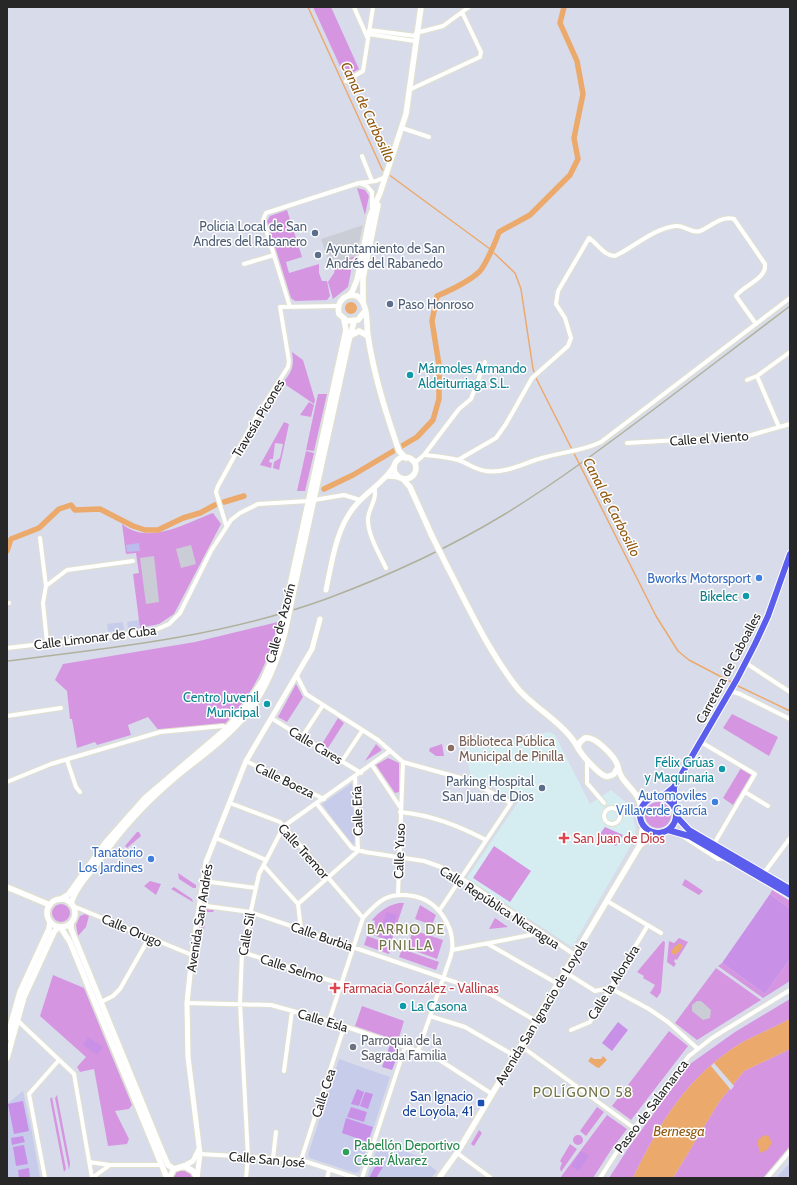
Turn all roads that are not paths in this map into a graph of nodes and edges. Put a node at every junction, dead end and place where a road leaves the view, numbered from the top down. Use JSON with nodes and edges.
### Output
{"nodes":[{"id":1,"x":354,"y":7,"type":"edge"},
{"id":2,"x":373,"y":7,"type":"edge"},
{"id":3,"x":421,"y":7,"type":"edge"},
{"id":4,"x":469,"y":7,"type":"edge"},
{"id":5,"x":462,"y":12,"type":"junction"},
{"id":6,"x":368,"y":34,"type":"junction"},
{"id":7,"x":416,"y":37,"type":"junction"},
{"id":8,"x":346,"y":80,"type":"dead end"},
{"id":9,"x":409,"y":90,"type":"junction"},
{"id":10,"x":402,"y":128,"type":"junction"},
{"id":11,"x":429,"y":137,"type":"dead end"},
{"id":12,"x":362,"y":156,"type":"dead end"},
{"id":13,"x":386,"y":174,"type":"junction"},
{"id":14,"x":372,"y":181,"type":"junction"},
{"id":15,"x":359,"y":183,"type":"junction"},
{"id":16,"x":380,"y":192,"type":"junction"},
{"id":17,"x":370,"y":216,"type":"junction"},
{"id":18,"x":274,"y":255,"type":"junction"},
{"id":19,"x":244,"y":264,"type":"dead end"},
{"id":20,"x":349,"y":295,"type":"junction"},
{"id":21,"x":790,"y":298,"type":"edge"},
{"id":22,"x":363,"y":301,"type":"junction"},
{"id":23,"x":338,"y":306,"type":"junction"},
{"id":24,"x":290,"y":307,"type":"junction"},
{"id":25,"x":365,"y":311,"type":"junction"},
{"id":26,"x":344,"y":320,"type":"junction"},
{"id":27,"x":355,"y":322,"type":"junction"},
{"id":28,"x":756,"y":324,"type":"junction"},
{"id":29,"x":368,"y":336,"type":"junction"},
{"id":30,"x":350,"y":337,"type":"junction"},
{"id":31,"x":790,"y":352,"type":"edge"},
{"id":32,"x":485,"y":362,"type":"dead end"},
{"id":33,"x":757,"y":376,"type":"junction"},
{"id":34,"x":747,"y":380,"type":"dead end"},
{"id":35,"x":790,"y":424,"type":"edge"},
{"id":36,"x":779,"y":427,"type":"junction"},
{"id":37,"x":627,"y":443,"type":"dead end"},
{"id":38,"x":398,"y":448,"type":"junction"},
{"id":39,"x":424,"y":455,"type":"junction"},
{"id":40,"x":398,"y":460,"type":"junction"},
{"id":41,"x":458,"y":460,"type":"junction"},
{"id":42,"x":412,"y":461,"type":"junction"},
{"id":43,"x":394,"y":466,"type":"junction"},
{"id":44,"x":413,"y":475,"type":"junction"},
{"id":45,"x":386,"y":476,"type":"junction"},
{"id":46,"x":400,"y":478,"type":"junction"},
{"id":47,"x":410,"y":487,"type":"junction"},
{"id":48,"x":374,"y":488,"type":"junction"},
{"id":49,"x":311,"y":500,"type":"junction"},
{"id":50,"x":360,"y":500,"type":"junction"},
{"id":51,"x":226,"y":525,"type":"junction"},
{"id":52,"x":40,"y":538,"type":"dead end"},
{"id":53,"x":790,"y":554,"type":"edge"},
{"id":54,"x":133,"y":561,"type":"dead end"},
{"id":55,"x":386,"y":568,"type":"dead end"},
{"id":56,"x":46,"y":586,"type":"junction"},
{"id":57,"x":326,"y":590,"type":"dead end"},
{"id":58,"x":320,"y":619,"type":"dead end"},
{"id":59,"x":282,"y":632,"type":"junction"},
{"id":60,"x":47,"y":643,"type":"junction"},
{"id":61,"x":7,"y":648,"type":"edge"},
{"id":62,"x":746,"y":663,"type":"junction"},
{"id":63,"x":296,"y":676,"type":"junction"},
{"id":64,"x":732,"y":689,"type":"junction"},
{"id":65,"x":790,"y":692,"type":"edge"},
{"id":66,"x":323,"y":705,"type":"junction"},
{"id":67,"x":60,"y":708,"type":"dead end"},
{"id":68,"x":7,"y":716,"type":"edge"},
{"id":69,"x":271,"y":718,"type":"junction"},
{"id":70,"x":790,"y":719,"type":"edge"},
{"id":71,"x":227,"y":728,"type":"junction"},
{"id":72,"x":362,"y":731,"type":"junction"},
{"id":73,"x":570,"y":735,"type":"junction"},
{"id":74,"x":302,"y":737,"type":"junction"},
{"id":75,"x":585,"y":738,"type":"junction"},
{"id":76,"x":701,"y":742,"type":"junction"},
{"id":77,"x":579,"y":750,"type":"junction"},
{"id":78,"x":390,"y":751,"type":"junction"},
{"id":79,"x":67,"y":760,"type":"junction"},
{"id":80,"x":587,"y":760,"type":"junction"},
{"id":81,"x":246,"y":761,"type":"junction"},
{"id":82,"x":342,"y":761,"type":"junction"},
{"id":83,"x":403,"y":762,"type":"junction"},
{"id":84,"x":372,"y":765,"type":"junction"},
{"id":85,"x":618,"y":767,"type":"junction"},
{"id":86,"x":598,"y":771,"type":"junction"},
{"id":87,"x":361,"y":773,"type":"junction"},
{"id":88,"x":356,"y":776,"type":"junction"},
{"id":89,"x":586,"y":776,"type":"junction"},
{"id":90,"x":609,"y":776,"type":"junction"},
{"id":91,"x":623,"y":781,"type":"junction"},
{"id":92,"x":7,"y":782,"type":"edge"},
{"id":93,"x":674,"y":787,"type":"junction"},
{"id":94,"x":80,"y":792,"type":"dead end"},
{"id":95,"x":745,"y":792,"type":"junction"},
{"id":96,"x":638,"y":795,"type":"junction"},
{"id":97,"x":653,"y":797,"type":"junction"},
{"id":98,"x":662,"y":797,"type":"junction"},
{"id":99,"x":324,"y":799,"type":"junction"},
{"id":100,"x":230,"y":803,"type":"junction"},
{"id":101,"x":317,"y":804,"type":"junction"},
{"id":102,"x":768,"y":806,"type":"dead end"},
{"id":103,"x":400,"y":807,"type":"junction"},
{"id":104,"x":674,"y":807,"type":"junction"},
{"id":105,"x":609,"y":809,"type":"dead end"},
{"id":106,"x":641,"y":809,"type":"junction"},
{"id":107,"x":400,"y":812,"type":"junction"},
{"id":108,"x":676,"y":816,"type":"junction"},
{"id":109,"x":284,"y":826,"type":"junction"},
{"id":110,"x":643,"y":826,"type":"junction"},
{"id":111,"x":668,"y":830,"type":"junction"},
{"id":112,"x":656,"y":833,"type":"junction"},
{"id":113,"x":216,"y":838,"type":"junction"},
{"id":114,"x":790,"y":838,"type":"edge"},
{"id":115,"x":486,"y":840,"type":"junction"},
{"id":116,"x":714,"y":844,"type":"junction"},
{"id":117,"x":640,"y":845,"type":"junction"},
{"id":118,"x":358,"y":851,"type":"junction"},
{"id":119,"x":399,"y":858,"type":"junction"},
{"id":120,"x":730,"y":858,"type":"junction"},
{"id":121,"x":266,"y":860,"type":"junction"},
{"id":122,"x":264,"y":866,"type":"junction"},
{"id":123,"x":764,"y":873,"type":"junction"},
{"id":124,"x":328,"y":877,"type":"junction"},
{"id":125,"x":461,"y":879,"type":"junction"},
{"id":126,"x":203,"y":881,"type":"junction"},
{"id":127,"x":7,"y":888,"type":"edge"},
{"id":128,"x":256,"y":888,"type":"junction"},
{"id":129,"x":790,"y":889,"type":"edge"},
{"id":130,"x":398,"y":894,"type":"junction"},
{"id":131,"x":790,"y":895,"type":"edge"},
{"id":132,"x":61,"y":899,"type":"junction"},
{"id":133,"x":607,"y":901,"type":"junction"},
{"id":134,"x":298,"y":904,"type":"junction"},
{"id":135,"x":50,"y":905,"type":"junction"},
{"id":136,"x":72,"y":905,"type":"junction"},
{"id":137,"x":199,"y":905,"type":"junction"},
{"id":138,"x":439,"y":911,"type":"junction"},
{"id":139,"x":250,"y":912,"type":"junction"},
{"id":140,"x":364,"y":918,"type":"junction"},
{"id":141,"x":50,"y":922,"type":"junction"},
{"id":142,"x":71,"y":923,"type":"junction"},
{"id":143,"x":648,"y":925,"type":"junction"},
{"id":144,"x":60,"y":927,"type":"junction"},
{"id":145,"x":301,"y":929,"type":"junction"},
{"id":146,"x":541,"y":933,"type":"junction"},
{"id":147,"x":661,"y":933,"type":"dead end"},
{"id":148,"x":149,"y":938,"type":"junction"},
{"id":149,"x":488,"y":944,"type":"junction"},
{"id":150,"x":353,"y":947,"type":"junction"},
{"id":151,"x":452,"y":950,"type":"junction"},
{"id":152,"x":242,"y":952,"type":"junction"},
{"id":153,"x":192,"y":955,"type":"junction"},
{"id":154,"x":575,"y":955,"type":"junction"},
{"id":155,"x":565,"y":972,"type":"junction"},
{"id":156,"x":443,"y":978,"type":"junction"},
{"id":157,"x":341,"y":984,"type":"junction"},
{"id":158,"x":558,"y":984,"type":"junction"},
{"id":159,"x":610,"y":988,"type":"junction"},
{"id":160,"x":790,"y":990,"type":"edge"},
{"id":161,"x":101,"y":1002,"type":"junction"},
{"id":162,"x":187,"y":1003,"type":"junction"},
{"id":163,"x":240,"y":1003,"type":"junction"},
{"id":164,"x":292,"y":1011,"type":"junction"},
{"id":165,"x":430,"y":1016,"type":"junction"},
{"id":166,"x":17,"y":1020,"type":"junction"},
{"id":167,"x":329,"y":1021,"type":"junction"},
{"id":168,"x":536,"y":1021,"type":"junction"},
{"id":169,"x":344,"y":1027,"type":"junction"},
{"id":170,"x":571,"y":1030,"type":"dead end"},
{"id":171,"x":7,"y":1038,"type":"edge"},
{"id":172,"x":521,"y":1046,"type":"junction"},
{"id":173,"x":405,"y":1047,"type":"junction"},
{"id":174,"x":698,"y":1049,"type":"junction"},
{"id":175,"x":418,"y":1051,"type":"junction"},
{"id":176,"x":515,"y":1056,"type":"junction"},
{"id":177,"x":7,"y":1058,"type":"edge"},
{"id":178,"x":60,"y":1060,"type":"junction"},
{"id":179,"x":284,"y":1071,"type":"dead end"},
{"id":180,"x":493,"y":1092,"type":"junction"},
{"id":181,"x":634,"y":1128,"type":"junction"},
{"id":182,"x":276,"y":1132,"type":"dead end"},
{"id":183,"x":200,"y":1147,"type":"junction"},
{"id":184,"x":790,"y":1151,"type":"edge"},
{"id":185,"x":457,"y":1153,"type":"junction"},
{"id":186,"x":200,"y":1154,"type":"junction"},
{"id":187,"x":248,"y":1157,"type":"junction"},
{"id":188,"x":273,"y":1158,"type":"junction"},
{"id":189,"x":301,"y":1160,"type":"junction"},
{"id":190,"x":89,"y":1162,"type":"junction"},
{"id":191,"x":110,"y":1165,"type":"junction"},
{"id":192,"x":162,"y":1165,"type":"junction"},
{"id":193,"x":184,"y":1166,"type":"junction"},
{"id":194,"x":174,"y":1169,"type":"junction"},
{"id":195,"x":329,"y":1170,"type":"junction"},
{"id":196,"x":45,"y":1178,"type":"edge"},
{"id":197,"x":92,"y":1178,"type":"edge"},
{"id":198,"x":168,"y":1178,"type":"edge"},
{"id":199,"x":197,"y":1178,"type":"edge"},
{"id":200,"x":246,"y":1178,"type":"edge"},
{"id":201,"x":327,"y":1178,"type":"edge"},
{"id":202,"x":356,"y":1178,"type":"edge"},
{"id":203,"x":362,"y":1178,"type":"edge"},
{"id":204,"x":439,"y":1178,"type":"edge"},
{"id":205,"x":491,"y":1178,"type":"edge"},
{"id":206,"x":600,"y":1178,"type":"edge"},
{"id":207,"x":767,"y":1178,"type":"edge"}],
"edges":[{"from":1,"to":6,"type":"street"},
{"from":2,"to":6,"type":"street"},
{"from":3,"to":7,"type":"main road"},
{"from":4,"to":5,"type":"street"},
{"from":5,"to":7,"type":"street"},
{"from":5,"to":9,"type":"street"},
{"from":6,"to":7,"type":"street"},
{"from":6,"to":8,"type":"street"},
{"from":7,"to":9,"type":"main road"},
{"from":9,"to":10,"type":"main road"},
{"from":10,"to":11,"type":"street"},
{"from":10,"to":13,"type":"main road"},
{"from":12,"to":14,"type":"street"},
{"from":13,"to":14,"type":"street"},
{"from":13,"to":16,"type":"main road"},
{"from":14,"to":15,"type":"street"},
{"from":15,"to":17,"type":"street"},
{"from":15,"to":18,"type":"street"},
{"from":16,"to":17,"type":"main road"},
{"from":16,"to":22,"type":"main road"},
{"from":17,"to":20,"type":"main road"},
{"from":18,"to":19,"type":"street"},
{"from":18,"to":24,"type":"street"},
{"from":20,"to":22,"type":"main road"},
{"from":20,"to":23,"type":"main road"},
{"from":21,"to":28,"type":"street"},
{"from":22,"to":25,"type":"main road"},
{"from":23,"to":24,"type":"street"},
{"from":23,"to":26,"type":"main road"},
{"from":24,"to":51,"type":"street","name":"Travesía Picones"},
{"from":25,"to":27,"type":"main road"},
{"from":25,"to":29,"type":"main road"},
{"from":26,"to":27,"type":"main road"},
{"from":26,"to":49,"type":"main road","name":"Calle de Azorín"},
{"from":27,"to":29,"type":"main road"},
{"from":27,"to":30,"type":"main road","name":"Calle de Azorín"},
{"from":28,"to":41,"type":"street"},
{"from":28,"to":41,"type":"street"},
{"from":29,"to":30,"type":"main road"},
{"from":29,"to":38,"type":"main road"},
{"from":30,"to":49,"type":"main road","name":"Calle de Azorín"},
{"from":31,"to":33,"type":"street"},
{"from":32,"to":39,"type":"street"},
{"from":33,"to":34,"type":"street"},
{"from":33,"to":36,"type":"street"},
{"from":35,"to":36,"type":"street","name":"Calle el Viento"},
{"from":36,"to":37,"type":"street","name":"Calle el Viento"},
{"from":38,"to":40,"type":"main road"},
{"from":38,"to":42,"type":"main road"},
{"from":39,"to":41,"type":"street"},
{"from":39,"to":42,"type":"street"},
{"from":40,"to":42,"type":"main road"},
{"from":40,"to":43,"type":"main road"},
{"from":42,"to":44,"type":"main road"},
{"from":43,"to":45,"type":"street"},
{"from":43,"to":46,"type":"main road"},
{"from":44,"to":46,"type":"main road"},
{"from":44,"to":47,"type":"main road"},
{"from":45,"to":46,"type":"street"},
{"from":45,"to":48,"type":"street"},
{"from":46,"to":47,"type":"main road"},
{"from":47,"to":73,"type":"main road","bridge":true},
{"from":48,"to":50,"type":"street"},
{"from":48,"to":55,"type":"street"},
{"from":49,"to":50,"type":"street","name":"Calle Limonar de Cuba"},
{"from":49,"to":51,"type":"street","name":"Calle Limonar de Cuba"},
{"from":49,"to":59,"type":"main road","name":"Calle de Azorín","bridge":true},
{"from":50,"to":57,"type":"street"},
{"from":51,"to":60,"type":"street","name":"Calle Limonar de Cuba"},
{"from":52,"to":56,"type":"street"},
{"from":53,"to":62,"type":"main road","name":"Carretera de Caboalles"},
{"from":54,"to":56,"type":"street"},
{"from":56,"to":60,"type":"street"},
{"from":58,"to":63,"type":"street","name":"Avenida San Andrés"},
{"from":59,"to":71,"type":"main road","name":"Calle de Azorín"},
{"from":59,"to":136,"type":"main road","name":"Calle de Azorín"},
{"from":60,"to":61,"type":"street","name":"Calle Limonar de Cuba"},
{"from":62,"to":64,"type":"main road","name":"Carretera de Caboalles"},
{"from":62,"to":65,"type":"street"},
{"from":63,"to":66,"type":"street"},
{"from":63,"to":69,"type":"street","name":"Avenida San Andrés"},
{"from":64,"to":70,"type":"street"},
{"from":64,"to":76,"type":"main road","name":"Carretera de Caboalles"},
{"from":66,"to":72,"type":"street"},
{"from":66,"to":74,"type":"street"},
{"from":67,"to":68,"type":"street"},
{"from":69,"to":74,"type":"street","name":"Calle Cares"},
{"from":69,"to":81,"type":"street","name":"Avenida San Andrés"},
{"from":71,"to":79,"type":"street"},
{"from":71,"to":132,"type":"main road","name":"Calle de Azorín"},
{"from":72,"to":78,"type":"street"},
{"from":72,"to":82,"type":"street"},
{"from":73,"to":75,"type":"main road"},
{"from":73,"to":77,"type":"main road"},
{"from":74,"to":82,"type":"street","name":"Calle Cares"},
{"from":75,"to":77,"type":"main road"},
{"from":75,"to":85,"type":"main road"},
{"from":76,"to":93,"type":"main road","name":"Carretera de Caboalles"},
{"from":76,"to":95,"type":"street"},
{"from":77,"to":80,"type":"main road"},
{"from":78,"to":83,"type":"street"},
{"from":78,"to":84,"type":"street","name":"Calle Sil"},
{"from":79,"to":92,"type":"street"},
{"from":79,"to":94,"type":"street"},
{"from":80,"to":86,"type":"main road"},
{"from":80,"to":89,"type":"street"},
{"from":81,"to":99,"type":"street","name":"Calle Boeza"},
{"from":81,"to":100,"type":"street","name":"Avenida San Andrés"},
{"from":82,"to":87,"type":"street","name":"Calle Cares"},
{"from":83,"to":103,"type":"street","name":"Calle Yuso"},
{"from":83,"to":115,"type":"street"},
{"from":84,"to":87,"type":"street","name":"Calle Sil"},
{"from":84,"to":103,"type":"street","name":"Calle Yuso"},
{"from":85,"to":90,"type":"main road"},
{"from":85,"to":91,"type":"main road"},
{"from":86,"to":89,"type":"street"},
{"from":86,"to":90,"type":"main road"},
{"from":87,"to":88,"type":"street","name":"Calle Sil"},
{"from":88,"to":99,"type":"street","name":"Calle Sil"},
{"from":88,"to":118,"type":"street","name":"Calle Ería"},
{"from":89,"to":105,"type":"street"},
{"from":90,"to":91,"type":"main road"},
{"from":91,"to":96,"type":"main road"},
{"from":93,"to":98,"type":"main road","name":"Carretera de Caboalles"},
{"from":93,"to":104,"type":"main road"},
{"from":95,"to":102,"type":"street"},
{"from":95,"to":116,"type":"street"},
{"from":96,"to":97,"type":"main road"},
{"from":96,"to":106,"type":"main road"},
{"from":97,"to":98,"type":"main road"},
{"from":97,"to":106,"type":"main road"},
{"from":98,"to":104,"type":"main road"},
{"from":99,"to":101,"type":"street","name":"Calle Sil"},
{"from":100,"to":109,"type":"street","name":"Calle Tremor"},
{"from":100,"to":113,"type":"street","name":"Avenida San Andrés"},
{"from":101,"to":109,"type":"street","name":"Calle Sil"},
{"from":101,"to":118,"type":"street","name":"Calle Boeza"},
{"from":103,"to":107,"type":"street","name":"Calle Yuso"},
{"from":104,"to":108,"type":"main road"},
{"from":106,"to":110,"type":"main road"},
{"from":107,"to":115,"type":"street"},
{"from":107,"to":119,"type":"street","name":"Calle Yuso"},
{"from":108,"to":111,"type":"main road"},
{"from":108,"to":116,"type":"main road"},
{"from":109,"to":121,"type":"street","name":"Calle Sil"},
{"from":109,"to":124,"type":"street","name":"Calle Tremor"},
{"from":110,"to":112,"type":"main road"},
{"from":110,"to":117,"type":"main road"},
{"from":111,"to":112,"type":"main road"},
{"from":111,"to":120,"type":"main road"},
{"from":112,"to":117,"type":"main road"},
{"from":113,"to":121,"type":"street"},
{"from":113,"to":126,"type":"street","name":"Avenida San Andrés"},
{"from":114,"to":123,"type":"street"},
{"from":115,"to":125,"type":"street"},
{"from":116,"to":120,"type":"main road"},
{"from":117,"to":133,"type":"main road","name":"Avenida San Ignacio de Loyola"},
{"from":118,"to":119,"type":"street","name":"Calle Ería"},
{"from":118,"to":124,"type":"street"},
{"from":119,"to":125,"type":"street","name":"Calle República Nicaragua"},
{"from":119,"to":130,"type":"street","name":"Calle Yuso"},
{"from":120,"to":123,"type":"main road"},
{"from":120,"to":131,"type":"main road"},
{"from":121,"to":122,"type":"street","name":"Calle Sil"},
{"from":122,"to":128,"type":"street","name":"Calle Sil"},
{"from":122,"to":134,"type":"street"},
{"from":123,"to":129,"type":"main road"},
{"from":124,"to":134,"type":"street"},
{"from":124,"to":140,"type":"street","name":"Calle Tremor"},
{"from":125,"to":138,"type":"street"},
{"from":125,"to":146,"type":"street","name":"Calle República Nicaragua"},
{"from":126,"to":128,"type":"street"},
{"from":126,"to":137,"type":"street","name":"Avenida San Andrés"},
{"from":127,"to":135,"type":"main road"},
{"from":128,"to":139,"type":"street","name":"Calle Sil"},
{"from":130,"to":138,"type":"street"},
{"from":130,"to":140,"type":"street"},
{"from":132,"to":135,"type":"main road"},
{"from":132,"to":136,"type":"main road"},
{"from":133,"to":143,"type":"street"},
{"from":133,"to":154,"type":"main road","name":"Avenida San Ignacio de Loyola"},
{"from":134,"to":145,"type":"street"},
{"from":135,"to":141,"type":"main road"},
{"from":136,"to":142,"type":"main road"},
{"from":136,"to":148,"type":"street","name":"Calle Orugo"},
{"from":137,"to":139,"type":"street","name":"Calle Burbia"},
{"from":137,"to":153,"type":"street","name":"Avenida San Andrés"},
{"from":138,"to":151,"type":"street"},
{"from":139,"to":145,"type":"street","name":"Calle Burbia"},
{"from":139,"to":152,"type":"street","name":"Calle Sil"},
{"from":140,"to":150,"type":"street"},
{"from":141,"to":144,"type":"main road"},
{"from":141,"to":171,"type":"main road"},
{"from":142,"to":144,"type":"main road"},
{"from":142,"to":161,"type":"main road"},
{"from":143,"to":147,"type":"street"},
{"from":143,"to":159,"type":"street","name":"Calle la Alondra"},
{"from":144,"to":166,"type":"main road"},
{"from":144,"to":192,"type":"main road"},
{"from":145,"to":150,"type":"street","name":"Calle Burbia"},
{"from":146,"to":149,"type":"street"},
{"from":146,"to":154,"type":"street","name":"Calle República Nicaragua"},
{"from":148,"to":153,"type":"street","name":"Calle Orugo"},
{"from":148,"to":161,"type":"street"},
{"from":149,"to":151,"type":"street"},
{"from":149,"to":158,"type":"street"},
{"from":150,"to":156,"type":"street","name":"Calle Burbia"},
{"from":150,"to":157,"type":"street"},
{"from":151,"to":156,"type":"street"},
{"from":152,"to":157,"type":"street","name":"Calle Selmo"},
{"from":152,"to":163,"type":"street","name":"Calle Sil"},
{"from":153,"to":162,"type":"street","name":"Avenida San Andrés"},
{"from":154,"to":155,"type":"main road","name":"Avenida San Ignacio de Loyola"},
{"from":155,"to":158,"type":"main road","name":"Avenida San Ignacio de Loyola"},
{"from":155,"to":159,"type":"street"},
{"from":156,"to":165,"type":"street"},
{"from":156,"to":168,"type":"street","name":"Calle Burbia"},
{"from":157,"to":167,"type":"street"},
{"from":158,"to":168,"type":"main road","name":"Avenida San Ignacio de Loyola"},
{"from":159,"to":170,"type":"street","name":"Calle la Alondra"},
{"from":159,"to":174,"type":"street"},
{"from":160,"to":174,"type":"street","name":"Paseo de Salamanca"},
{"from":161,"to":194,"type":"main road"},
{"from":162,"to":163,"type":"street","name":"Calle Esla"},
{"from":162,"to":183,"type":"street","name":"Avenida San Andrés"},
{"from":163,"to":164,"type":"street","name":"Calle Esla"},
{"from":163,"to":187,"type":"street","name":"Calle Sil"},
{"from":164,"to":167,"type":"street","name":"Calle Esla"},
{"from":164,"to":179,"type":"street"},
{"from":165,"to":175,"type":"street"},
{"from":165,"to":176,"type":"street"},
{"from":166,"to":177,"type":"main road"},
{"from":166,"to":178,"type":"street"},
{"from":167,"to":169,"type":"street","name":"Calle Esla"},
{"from":168,"to":172,"type":"main road","name":"Avenida San Ignacio de Loyola"},
{"from":169,"to":173,"type":"street","name":"Calle Esla"},
{"from":169,"to":189,"type":"street","name":"Calle Cea"},
{"from":172,"to":176,"type":"main road","name":"Avenida San Ignacio de Loyola"},
{"from":172,"to":181,"type":"street"},
{"from":173,"to":175,"type":"street","name":"Calle Esla"},
{"from":173,"to":203,"type":"street"},
{"from":174,"to":181,"type":"street","name":"Paseo de Salamanca"},
{"from":175,"to":180,"type":"street","name":"Calle Esla"},
{"from":176,"to":180,"type":"main road","name":"Avenida San Ignacio de Loyola"},
{"from":178,"to":190,"type":"street"},
{"from":178,"to":196,"type":"street"},
{"from":180,"to":185,"type":"main road","name":"Avenida San Ignacio de Loyola"},
{"from":181,"to":206,"type":"street","name":"Paseo de Salamanca"},
{"from":182,"to":188,"type":"street"},
{"from":183,"to":186,"type":"street","name":"Avenida San Andrés"},
{"from":183,"to":193,"type":"street"},
{"from":184,"to":207,"type":"street"},
{"from":185,"to":204,"type":"main road","name":"Avenida San Ignacio de Loyola"},
{"from":185,"to":205,"type":"street"},
{"from":186,"to":187,"type":"street","name":"Calle San José"},
{"from":186,"to":199,"type":"street","name":"Avenida San Andrés"},
{"from":187,"to":188,"type":"street","name":"Calle San José"},
{"from":187,"to":200,"type":"street","name":"Calle Sil"},
{"from":188,"to":189,"type":"street","name":"Calle San José"},
{"from":189,"to":195,"type":"street","name":"Calle San José"},
{"from":190,"to":191,"type":"street"},
{"from":190,"to":197,"type":"street"},
{"from":191,"to":192,"type":"street"},
{"from":191,"to":197,"type":"street"},
{"from":192,"to":198,"type":"main road"},
{"from":193,"to":194,"type":"main road"},
{"from":193,"to":199,"type":"main road"},
{"from":194,"to":198,"type":"main road"},
{"from":195,"to":201,"type":"street"},
{"from":195,"to":202,"type":"street","name":"Calle San José"}]}
